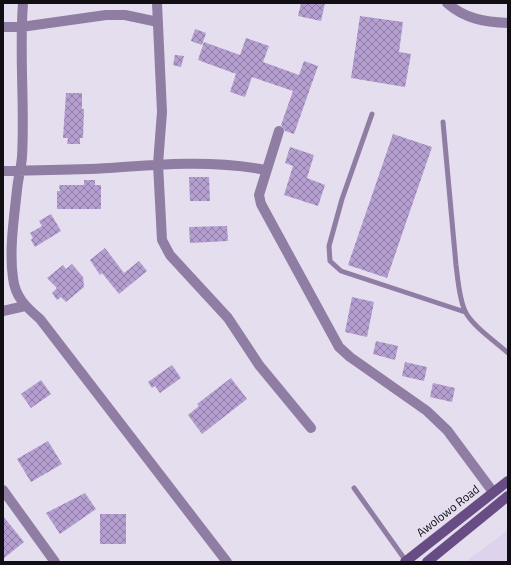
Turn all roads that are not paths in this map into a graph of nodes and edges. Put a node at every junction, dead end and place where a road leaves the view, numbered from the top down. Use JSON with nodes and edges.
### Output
{"nodes":[{"id":1,"x":23,"y":3,"type":"edge"},
{"id":2,"x":157,"y":3,"type":"edge"},
{"id":3,"x":447,"y":3,"type":"edge"},
{"id":4,"x":158,"y":22,"type":"junction"},
{"id":5,"x":508,"y":23,"type":"edge"},
{"id":6,"x":3,"y":27,"type":"edge"},
{"id":7,"x":21,"y":27,"type":"junction"},
{"id":8,"x":372,"y":114,"type":"dead end"},
{"id":9,"x":443,"y":122,"type":"dead end"},
{"id":10,"x":279,"y":131,"type":"dead end"},
{"id":11,"x":158,"y":164,"type":"junction"},
{"id":12,"x":266,"y":170,"type":"junction"},
{"id":13,"x":20,"y":171,"type":"junction"},
{"id":14,"x":3,"y":172,"type":"edge"},
{"id":15,"x":25,"y":306,"type":"junction"},
{"id":16,"x":3,"y":311,"type":"edge"},
{"id":17,"x":465,"y":312,"type":"junction"},
{"id":18,"x":508,"y":353,"type":"edge"},
{"id":19,"x":311,"y":428,"type":"dead end"},
{"id":20,"x":508,"y":481,"type":"edge"},
{"id":21,"x":354,"y":488,"type":"dead end"},
{"id":22,"x":3,"y":490,"type":"edge"},
{"id":23,"x":493,"y":492,"type":"junction"},
{"id":24,"x":508,"y":496,"type":"edge"},
{"id":25,"x":56,"y":562,"type":"edge"},
{"id":26,"x":227,"y":562,"type":"edge"},
{"id":27,"x":405,"y":562,"type":"edge"},
{"id":28,"x":427,"y":562,"type":"edge"}],
"edges":[{"from":1,"to":7,"type":"street"},
{"from":2,"to":4,"type":"street"},
{"from":3,"to":5,"type":"street"},
{"from":4,"to":7,"type":"street"},
{"from":4,"to":11,"type":"street"},
{"from":6,"to":7,"type":"street"},
{"from":7,"to":13,"type":"street"},
{"from":8,"to":17,"type":"lane"},
{"from":9,"to":17,"type":"lane"},
{"from":10,"to":12,"type":"street"},
{"from":11,"to":12,"type":"street"},
{"from":11,"to":13,"type":"street"},
{"from":11,"to":19,"type":"street"},
{"from":12,"to":23,"type":"street"},
{"from":13,"to":14,"type":"street"},
{"from":13,"to":15,"type":"street"},
{"from":15,"to":16,"type":"street"},
{"from":15,"to":26,"type":"street"},
{"from":17,"to":18,"type":"lane"},
{"from":20,"to":23,"type":"main road","name":"Awolowo Road"},
{"from":21,"to":27,"type":"lane"},
{"from":22,"to":25,"type":"street"},
{"from":23,"to":27,"type":"main road","name":"Awolowo Road"},
{"from":24,"to":28,"type":"main road","name":"Awolowo Road"}]}
